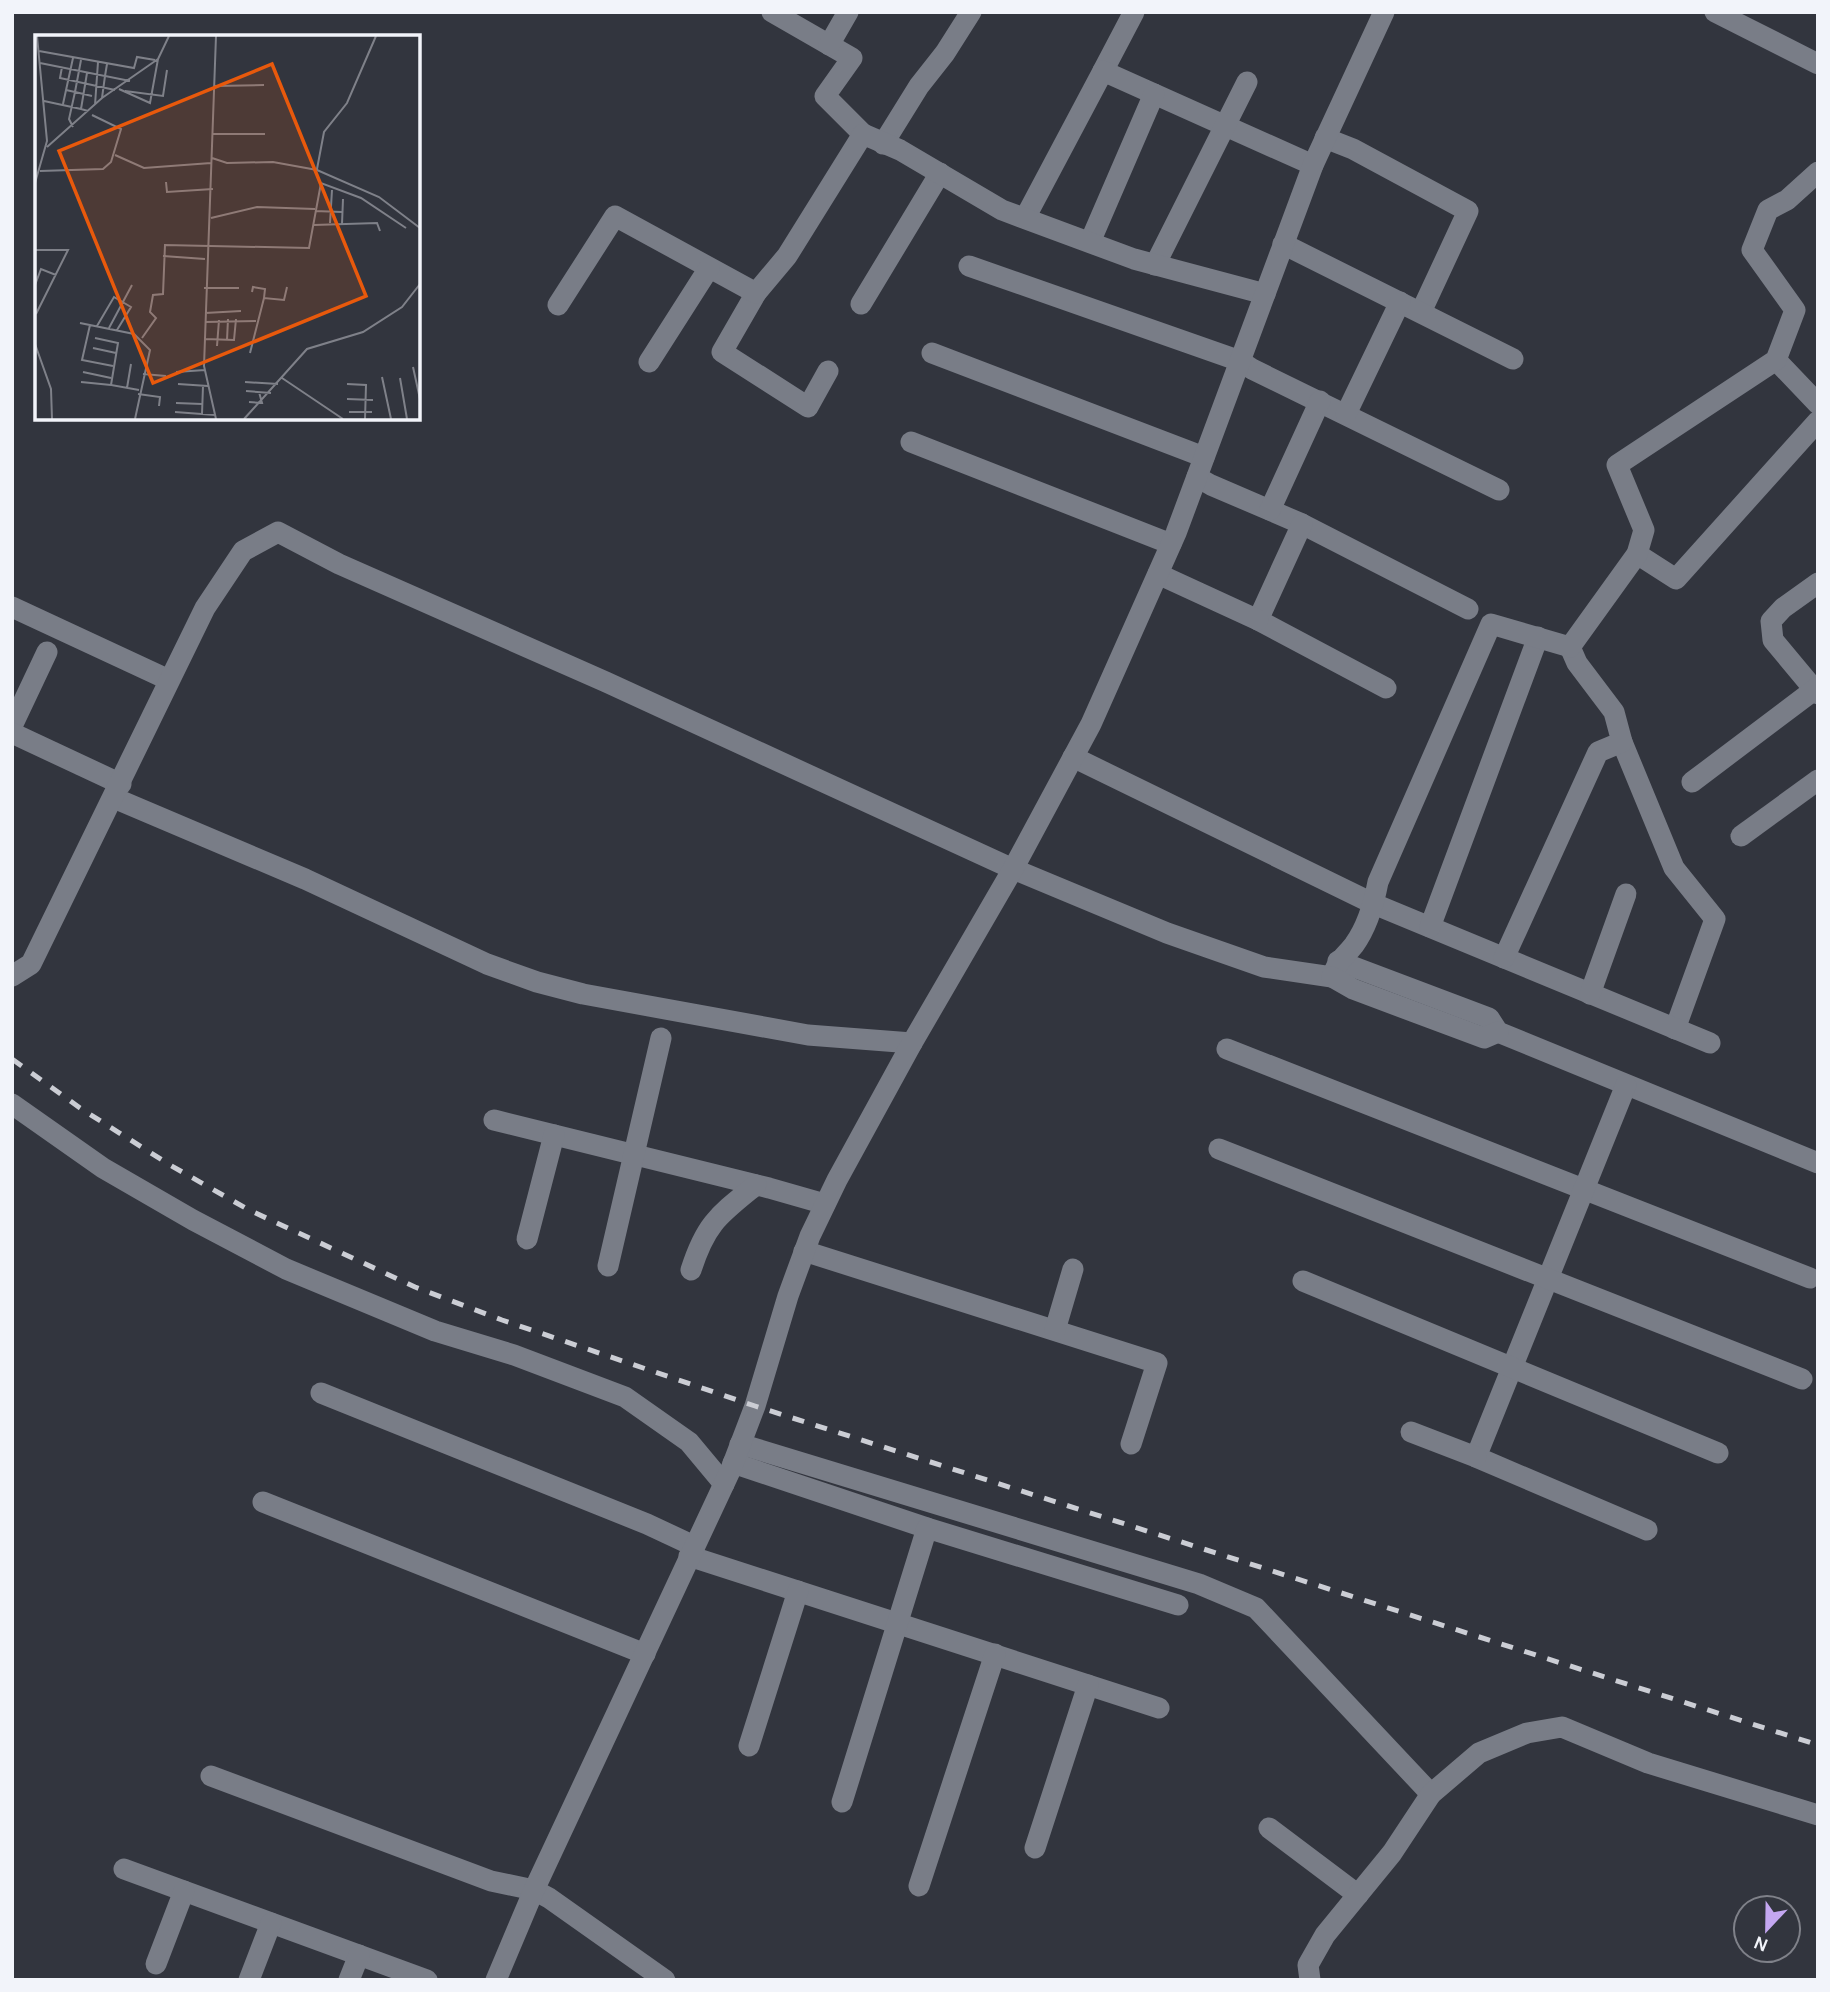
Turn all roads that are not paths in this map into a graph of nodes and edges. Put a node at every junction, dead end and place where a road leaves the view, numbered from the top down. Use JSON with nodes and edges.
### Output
{"nodes":[{"id":1,"x":772,"y":12,"type":"edge"},
{"id":2,"x":848,"y":12,"type":"edge"},
{"id":3,"x":971,"y":12,"type":"edge"},
{"id":4,"x":1134,"y":12,"type":"edge"},
{"id":5,"x":1384,"y":12,"type":"edge"},
{"id":6,"x":1715,"y":12,"type":"edge"},
{"id":7,"x":830,"y":46,"type":"junction"},
{"id":8,"x":1818,"y":64,"type":"edge"},
{"id":9,"x":1103,"y":71,"type":"junction"},
{"id":10,"x":1247,"y":82,"type":"dead end"},
{"id":11,"x":1154,"y":94,"type":"junction"},
{"id":12,"x":1224,"y":125,"type":"junction"},
{"id":13,"x":863,"y":134,"type":"junction"},
{"id":14,"x":1325,"y":138,"type":"junction"},
{"id":15,"x":883,"y":144,"type":"junction"},
{"id":16,"x":1313,"y":165,"type":"junction"},
{"id":17,"x":1818,"y":172,"type":"edge"},
{"id":18,"x":940,"y":173,"type":"junction"},
{"id":19,"x":1025,"y":218,"type":"junction"},
{"id":20,"x":1090,"y":242,"type":"junction"},
{"id":21,"x":1283,"y":244,"type":"junction"},
{"id":22,"x":1155,"y":265,"type":"junction"},
{"id":23,"x":969,"y":266,"type":"dead end"},
{"id":24,"x":709,"y":268,"type":"junction"},
{"id":25,"x":756,"y":293,"type":"junction"},
{"id":26,"x":1265,"y":294,"type":"junction"},
{"id":27,"x":1401,"y":302,"type":"junction"},
{"id":28,"x":861,"y":304,"type":"dead end"},
{"id":29,"x":558,"y":305,"type":"dead end"},
{"id":30,"x":1421,"y":312,"type":"junction"},
{"id":31,"x":932,"y":353,"type":"dead end"},
{"id":32,"x":1513,"y":359,"type":"dead end"},
{"id":33,"x":1776,"y":360,"type":"junction"},
{"id":34,"x":1240,"y":361,"type":"junction"},
{"id":35,"x":649,"y":362,"type":"dead end"},
{"id":36,"x":828,"y":371,"type":"dead end"},
{"id":37,"x":1321,"y":401,"type":"junction"},
{"id":38,"x":1818,"y":404,"type":"edge"},
{"id":39,"x":1346,"y":414,"type":"junction"},
{"id":40,"x":1818,"y":421,"type":"edge"},
{"id":41,"x":911,"y":442,"type":"dead end"},
{"id":42,"x":1200,"y":467,"type":"junction"},
{"id":43,"x":1499,"y":490,"type":"dead end"},
{"id":44,"x":1270,"y":510,"type":"junction"},
{"id":45,"x":1302,"y":524,"type":"junction"},
{"id":46,"x":1171,"y":544,"type":"junction"},
{"id":47,"x":1637,"y":554,"type":"junction"},
{"id":48,"x":1158,"y":574,"type":"junction"},
{"id":49,"x":1818,"y":583,"type":"edge"},
{"id":50,"x":12,"y":607,"type":"edge"},
{"id":51,"x":1468,"y":610,"type":"dead end"},
{"id":52,"x":1258,"y":620,"type":"junction"},
{"id":53,"x":1538,"y":637,"type":"junction"},
{"id":54,"x":1570,"y":647,"type":"junction"},
{"id":55,"x":47,"y":652,"type":"dead end"},
{"id":56,"x":169,"y":680,"type":"junction"},
{"id":57,"x":1386,"y":688,"type":"dead end"},
{"id":58,"x":1817,"y":690,"type":"edge"},
{"id":59,"x":12,"y":726,"type":"edge"},
{"id":60,"x":12,"y":733,"type":"edge"},
{"id":61,"x":1622,"y":742,"type":"junction"},
{"id":62,"x":1073,"y":757,"type":"junction"},
{"id":63,"x":1818,"y":779,"type":"edge"},
{"id":64,"x":1692,"y":782,"type":"dead end"},
{"id":65,"x":117,"y":791,"type":"junction"},
{"id":66,"x":1741,"y":836,"type":"dead end"},
{"id":67,"x":1013,"y":869,"type":"junction"},
{"id":68,"x":1626,"y":894,"type":"dead end"},
{"id":69,"x":1374,"y":904,"type":"junction"},
{"id":70,"x":1430,"y":927,"type":"junction"},
{"id":71,"x":1504,"y":958,"type":"junction"},
{"id":72,"x":1335,"y":969,"type":"junction"},
{"id":73,"x":12,"y":976,"type":"edge"},
{"id":74,"x":1590,"y":993,"type":"junction"},
{"id":75,"x":1675,"y":1029,"type":"junction"},
{"id":76,"x":661,"y":1038,"type":"dead end"},
{"id":77,"x":1710,"y":1043,"type":"dead end"},
{"id":78,"x":912,"y":1044,"type":"junction"},
{"id":79,"x":1227,"y":1049,"type":"dead end"},
{"id":80,"x":1626,"y":1085,"type":"junction"},
{"id":81,"x":12,"y":1104,"type":"edge"},
{"id":82,"x":494,"y":1120,"type":"dead end"},
{"id":83,"x":555,"y":1135,"type":"junction"},
{"id":84,"x":1219,"y":1149,"type":"dead end"},
{"id":85,"x":634,"y":1155,"type":"junction"},
{"id":86,"x":1818,"y":1163,"type":"edge"},
{"id":87,"x":756,"y":1185,"type":"junction"},
{"id":88,"x":1584,"y":1188,"type":"junction"},
{"id":89,"x":825,"y":1204,"type":"junction"},
{"id":90,"x":527,"y":1239,"type":"dead end"},
{"id":91,"x":804,"y":1251,"type":"junction"},
{"id":92,"x":608,"y":1266,"type":"dead end"},
{"id":93,"x":1073,"y":1269,"type":"dead end"},
{"id":94,"x":691,"y":1270,"type":"dead end"},
{"id":95,"x":1547,"y":1277,"type":"junction"},
{"id":96,"x":1810,"y":1278,"type":"dead end"},
{"id":97,"x":1303,"y":1281,"type":"dead end"},
{"id":98,"x":1055,"y":1330,"type":"junction"},
{"id":99,"x":1511,"y":1369,"type":"junction"},
{"id":100,"x":1802,"y":1378,"type":"dead end"},
{"id":101,"x":321,"y":1393,"type":"dead end"},
{"id":102,"x":1411,"y":1432,"type":"dead end"},
{"id":103,"x":1131,"y":1444,"type":"dead end"},
{"id":104,"x":737,"y":1453,"type":"junction"},
{"id":105,"x":1718,"y":1453,"type":"dead end"},
{"id":106,"x":1476,"y":1457,"type":"junction"},
{"id":107,"x":723,"y":1484,"type":"junction"},
{"id":108,"x":263,"y":1502,"type":"dead end"},
{"id":109,"x":927,"y":1528,"type":"junction"},
{"id":110,"x":1647,"y":1530,"type":"dead end"},
{"id":111,"x":692,"y":1551,"type":"junction"},
{"id":112,"x":798,"y":1591,"type":"junction"},
{"id":113,"x":1178,"y":1605,"type":"dead end"},
{"id":114,"x":898,"y":1623,"type":"junction"},
{"id":115,"x":645,"y":1654,"type":"junction"},
{"id":116,"x":995,"y":1654,"type":"junction"},
{"id":117,"x":1087,"y":1685,"type":"junction"},
{"id":118,"x":1159,"y":1708,"type":"dead end"},
{"id":119,"x":749,"y":1746,"type":"dead end"},
{"id":120,"x":211,"y":1776,"type":"dead end"},
{"id":121,"x":1431,"y":1794,"type":"junction"},
{"id":122,"x":842,"y":1802,"type":"dead end"},
{"id":123,"x":1818,"y":1815,"type":"edge"},
{"id":124,"x":1269,"y":1828,"type":"dead end"},
{"id":125,"x":1035,"y":1848,"type":"dead end"},
{"id":126,"x":124,"y":1869,"type":"dead end"},
{"id":127,"x":919,"y":1886,"type":"dead end"},
{"id":128,"x":534,"y":1890,"type":"junction"},
{"id":129,"x":184,"y":1891,"type":"junction"},
{"id":130,"x":1358,"y":1895,"type":"junction"},
{"id":131,"x":271,"y":1923,"type":"junction"},
{"id":132,"x":359,"y":1955,"type":"junction"},
{"id":133,"x":156,"y":1964,"type":"dead end"},
{"id":134,"x":249,"y":1980,"type":"edge"},
{"id":135,"x":349,"y":1980,"type":"edge"},
{"id":136,"x":426,"y":1980,"type":"edge"},
{"id":137,"x":496,"y":1980,"type":"edge"},
{"id":138,"x":665,"y":1980,"type":"edge"},
{"id":139,"x":1310,"y":1980,"type":"edge"}],
"edges":[{"from":1,"to":7,"type":"street"},
{"from":2,"to":7,"type":"street"},
{"from":3,"to":15,"type":"street"},
{"from":4,"to":9,"type":"street"},
{"from":5,"to":14,"type":"street"},
{"from":6,"to":8,"type":"street"},
{"from":7,"to":13,"type":"street"},
{"from":9,"to":11,"type":"street"},
{"from":9,"to":19,"type":"street"},
{"from":10,"to":12,"type":"street"},
{"from":11,"to":12,"type":"street"},
{"from":11,"to":20,"type":"street"},
{"from":12,"to":16,"type":"street"},
{"from":12,"to":22,"type":"street"},
{"from":13,"to":15,"type":"street"},
{"from":13,"to":25,"type":"street"},
{"from":14,"to":16,"type":"street"},
{"from":14,"to":30,"type":"street"},
{"from":15,"to":18,"type":"street"},
{"from":16,"to":21,"type":"street"},
{"from":17,"to":33,"type":"street"},
{"from":18,"to":19,"type":"street"},
{"from":18,"to":28,"type":"street"},
{"from":19,"to":20,"type":"street"},
{"from":20,"to":22,"type":"street"},
{"from":21,"to":26,"type":"street"},
{"from":21,"to":27,"type":"street"},
{"from":22,"to":26,"type":"street"},
{"from":23,"to":34,"type":"street"},
{"from":24,"to":25,"type":"street"},
{"from":24,"to":29,"type":"street"},
{"from":24,"to":35,"type":"street"},
{"from":25,"to":36,"type":"street"},
{"from":26,"to":34,"type":"street"},
{"from":27,"to":30,"type":"street"},
{"from":27,"to":39,"type":"street"},
{"from":30,"to":32,"type":"street"},
{"from":31,"to":42,"type":"street"},
{"from":33,"to":38,"type":"street"},
{"from":33,"to":47,"type":"street"},
{"from":34,"to":37,"type":"street"},
{"from":34,"to":42,"type":"street"},
{"from":37,"to":39,"type":"street"},
{"from":37,"to":44,"type":"street"},
{"from":39,"to":43,"type":"street"},
{"from":40,"to":47,"type":"street"},
{"from":41,"to":46,"type":"street"},
{"from":42,"to":44,"type":"street"},
{"from":42,"to":46,"type":"street"},
{"from":44,"to":45,"type":"street"},
{"from":45,"to":51,"type":"street"},
{"from":45,"to":52,"type":"street"},
{"from":46,"to":48,"type":"street"},
{"from":47,"to":54,"type":"street"},
{"from":48,"to":52,"type":"street"},
{"from":48,"to":62,"type":"street"},
{"from":49,"to":58,"type":"street"},
{"from":50,"to":56,"type":"street"},
{"from":52,"to":57,"type":"street"},
{"from":53,"to":54,"type":"street"},
{"from":53,"to":69,"type":"street"},
{"from":53,"to":70,"type":"street"},
{"from":54,"to":61,"type":"street"},
{"from":55,"to":59,"type":"street"},
{"from":56,"to":65,"type":"street"},
{"from":56,"to":67,"type":"street"},
{"from":58,"to":64,"type":"street"},
{"from":60,"to":65,"type":"street"},
{"from":61,"to":71,"type":"street"},
{"from":61,"to":75,"type":"street"},
{"from":62,"to":67,"type":"street"},
{"from":62,"to":69,"type":"street"},
{"from":63,"to":66,"type":"street"},
{"from":65,"to":73,"type":"street"},
{"from":65,"to":78,"type":"street"},
{"from":67,"to":72,"type":"street"},
{"from":67,"to":78,"type":"street"},
{"from":68,"to":74,"type":"street"},
{"from":69,"to":70,"type":"street"},
{"from":69,"to":72,"type":"street"},
{"from":70,"to":71,"type":"street"},
{"from":71,"to":74,"type":"street"},
{"from":72,"to":80,"type":"street"},
{"from":74,"to":75,"type":"street"},
{"from":75,"to":77,"type":"street"},
{"from":76,"to":85,"type":"street"},
{"from":78,"to":89,"type":"street"},
{"from":79,"to":88,"type":"street"},
{"from":80,"to":86,"type":"street"},
{"from":80,"to":88,"type":"street"},
{"from":81,"to":107,"type":"street"},
{"from":82,"to":83,"type":"street"},
{"from":83,"to":85,"type":"street"},
{"from":83,"to":90,"type":"street"},
{"from":84,"to":95,"type":"street"},
{"from":85,"to":87,"type":"street"},
{"from":85,"to":92,"type":"street"},
{"from":87,"to":89,"type":"street"},
{"from":87,"to":94,"type":"street"},
{"from":88,"to":95,"type":"street"},
{"from":88,"to":96,"type":"street"},
{"from":89,"to":91,"type":"street"},
{"from":91,"to":98,"type":"street"},
{"from":91,"to":104,"type":"street"},
{"from":93,"to":98,"type":"street"},
{"from":95,"to":99,"type":"street"},
{"from":95,"to":100,"type":"street"},
{"from":97,"to":99,"type":"street"},
{"from":98,"to":103,"type":"street"},
{"from":99,"to":105,"type":"street"},
{"from":99,"to":106,"type":"street"},
{"from":101,"to":111,"type":"street"},
{"from":102,"to":106,"type":"street"},
{"from":104,"to":107,"type":"street"},
{"from":104,"to":109,"type":"street"},
{"from":104,"to":121,"type":"street"},
{"from":106,"to":110,"type":"street"},
{"from":107,"to":111,"type":"street"},
{"from":108,"to":115,"type":"street"},
{"from":109,"to":113,"type":"street"},
{"from":109,"to":114,"type":"street"},
{"from":111,"to":112,"type":"street"},
{"from":111,"to":115,"type":"street"},
{"from":112,"to":114,"type":"street"},
{"from":112,"to":119,"type":"street"},
{"from":114,"to":116,"type":"street"},
{"from":114,"to":122,"type":"street"},
{"from":115,"to":128,"type":"street"},
{"from":116,"to":117,"type":"street"},
{"from":116,"to":127,"type":"street"},
{"from":117,"to":118,"type":"street"},
{"from":117,"to":125,"type":"street"},
{"from":120,"to":128,"type":"street"},
{"from":121,"to":123,"type":"street"},
{"from":121,"to":130,"type":"street"},
{"from":124,"to":130,"type":"street"},
{"from":126,"to":129,"type":"street"},
{"from":128,"to":137,"type":"street"},
{"from":128,"to":138,"type":"street"},
{"from":129,"to":131,"type":"street"},
{"from":129,"to":133,"type":"street"},
{"from":130,"to":139,"type":"street"},
{"from":131,"to":132,"type":"street"},
{"from":131,"to":134,"type":"street"},
{"from":132,"to":135,"type":"street"},
{"from":132,"to":136,"type":"street"}]}
